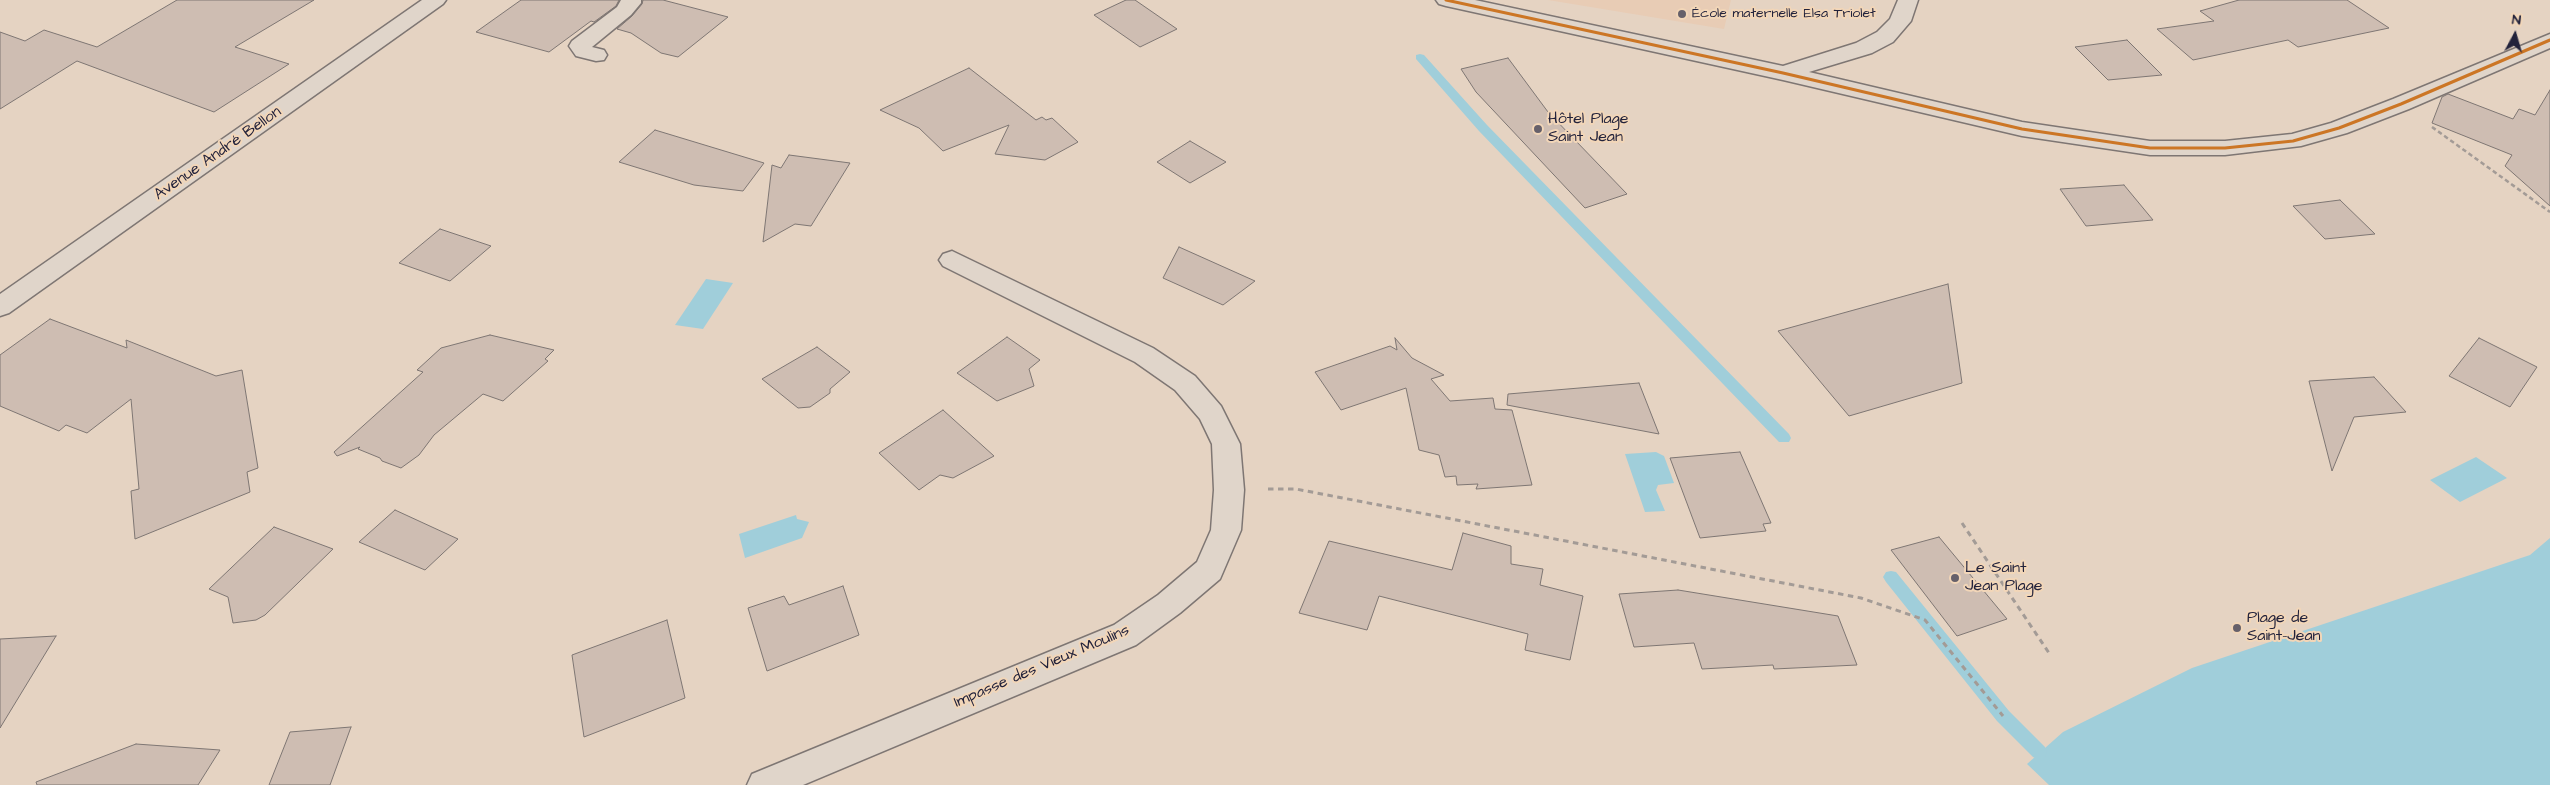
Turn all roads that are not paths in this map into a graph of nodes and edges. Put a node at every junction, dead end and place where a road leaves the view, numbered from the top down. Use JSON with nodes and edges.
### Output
{"nodes":[{"id":1,"x":436,"y":0,"type":"edge"},
{"id":2,"x":631,"y":0,"type":"edge"},
{"id":3,"x":1446,"y":0,"type":"edge"},
{"id":4,"x":1908,"y":0,"type":"edge"},
{"id":5,"x":2550,"y":40,"type":"edge"},
{"id":6,"x":596,"y":55,"type":"dead end"},
{"id":7,"x":1783,"y":73,"type":"junction"},
{"id":8,"x":952,"y":260,"type":"dead end"},
{"id":9,"x":0,"y":307,"type":"edge"},
{"id":10,"x":764,"y":785,"type":"edge"}],
"edges":[{"from":1,"to":9,"type":"street","name":"Avenue André Bellon"},
{"from":2,"to":6,"type":"street"},
{"from":3,"to":7,"type":"street"},
{"from":4,"to":7,"type":"street"},
{"from":5,"to":7,"type":"street"},
{"from":8,"to":10,"type":"street","name":"Impasse des Vieux Moulins"}]}
